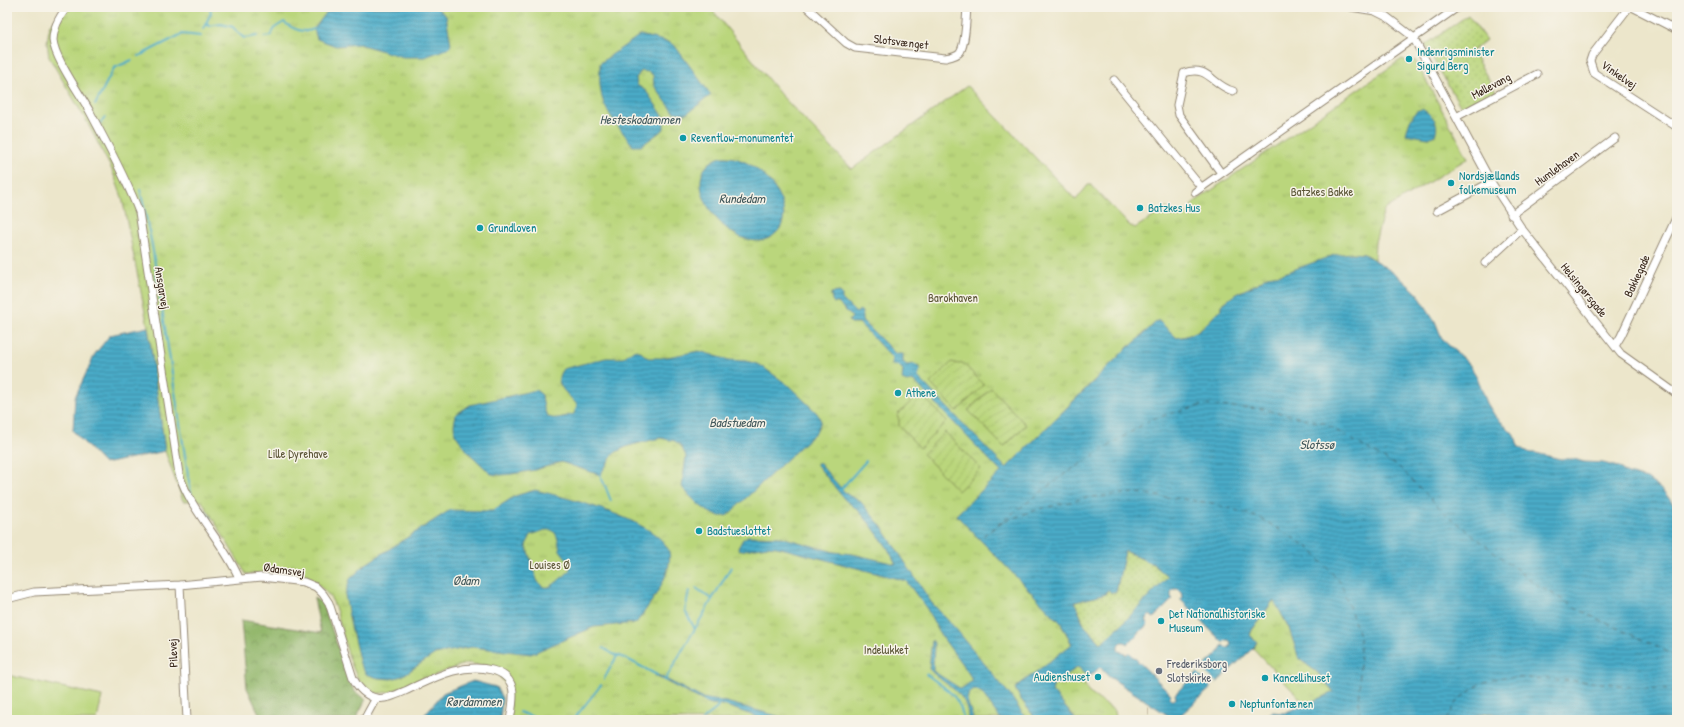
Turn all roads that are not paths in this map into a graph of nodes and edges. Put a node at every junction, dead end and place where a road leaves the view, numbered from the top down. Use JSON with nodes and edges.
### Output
{"nodes":[{"id":1,"x":67,"y":7,"type":"edge"},
{"id":2,"x":807,"y":7,"type":"edge"},
{"id":3,"x":967,"y":7,"type":"edge"},
{"id":4,"x":1351,"y":7,"type":"edge"},
{"id":5,"x":1458,"y":7,"type":"edge"},
{"id":6,"x":1629,"y":7,"type":"edge"},
{"id":7,"x":1632,"y":7,"type":"edge"},
{"id":8,"x":1376,"y":9,"type":"edge"},
{"id":9,"x":1677,"y":30,"type":"edge"},
{"id":10,"x":1413,"y":37,"type":"junction"},
{"id":11,"x":1537,"y":74,"type":"dead end"},
{"id":12,"x":1114,"y":80,"type":"dead end"},
{"id":13,"x":1233,"y":91,"type":"dead end"},
{"id":14,"x":1456,"y":117,"type":"junction"},
{"id":15,"x":1677,"y":127,"type":"edge"},
{"id":16,"x":1615,"y":138,"type":"dead end"},
{"id":17,"x":1221,"y":173,"type":"junction"},
{"id":18,"x":1491,"y":182,"type":"junction"},
{"id":19,"x":1437,"y":211,"type":"dead end"},
{"id":20,"x":1511,"y":215,"type":"junction"},
{"id":21,"x":1677,"y":216,"type":"edge"},
{"id":22,"x":1522,"y":229,"type":"junction"},
{"id":23,"x":1485,"y":263,"type":"dead end"},
{"id":24,"x":1615,"y":346,"type":"junction"},
{"id":25,"x":1677,"y":394,"type":"edge"},
{"id":26,"x":240,"y":578,"type":"junction"},
{"id":27,"x":180,"y":585,"type":"junction"},
{"id":28,"x":7,"y":599,"type":"edge"},
{"id":29,"x":376,"y":698,"type":"junction"},
{"id":30,"x":187,"y":720,"type":"edge"},
{"id":31,"x":364,"y":720,"type":"edge"},
{"id":32,"x":510,"y":720,"type":"edge"}],
"edges":[{"from":1,"to":26,"type":"street","name":"Ansgarvej"},
{"from":2,"to":3,"type":"street","name":"Slotsvænget"},
{"from":4,"to":8,"type":"street"},
{"from":5,"to":10,"type":"street"},
{"from":6,"to":15,"type":"street","name":"Vinkelvej"},
{"from":7,"to":9,"type":"street"},
{"from":8,"to":10,"type":"street"},
{"from":10,"to":14,"type":"street","name":"Helsingørsgade"},
{"from":10,"to":17,"type":"street"},
{"from":11,"to":14,"type":"street","name":"Møllevang"},
{"from":12,"to":17,"type":"street"},
{"from":13,"to":17,"type":"street"},
{"from":14,"to":18,"type":"street","name":"Helsingørsgade"},
{"from":16,"to":20,"type":"street","name":"Humlehaven"},
{"from":18,"to":19,"type":"street"},
{"from":18,"to":20,"type":"street","name":"Helsingørsgade"},
{"from":20,"to":22,"type":"street","name":"Helsingørsgade"},
{"from":21,"to":24,"type":"street","name":"Bakkegade"},
{"from":22,"to":23,"type":"street"},
{"from":22,"to":24,"type":"street","name":"Helsingørsgade"},
{"from":24,"to":25,"type":"street","name":"Helsingørsgade"},
{"from":26,"to":27,"type":"street","name":"Ødamsvej"},
{"from":26,"to":29,"type":"street","name":"Ødamsvej"},
{"from":27,"to":28,"type":"street","name":"Ødamsvej"},
{"from":27,"to":30,"type":"street","name":"Pilevej"},
{"from":29,"to":31,"type":"street"},
{"from":29,"to":32,"type":"street"}]}
